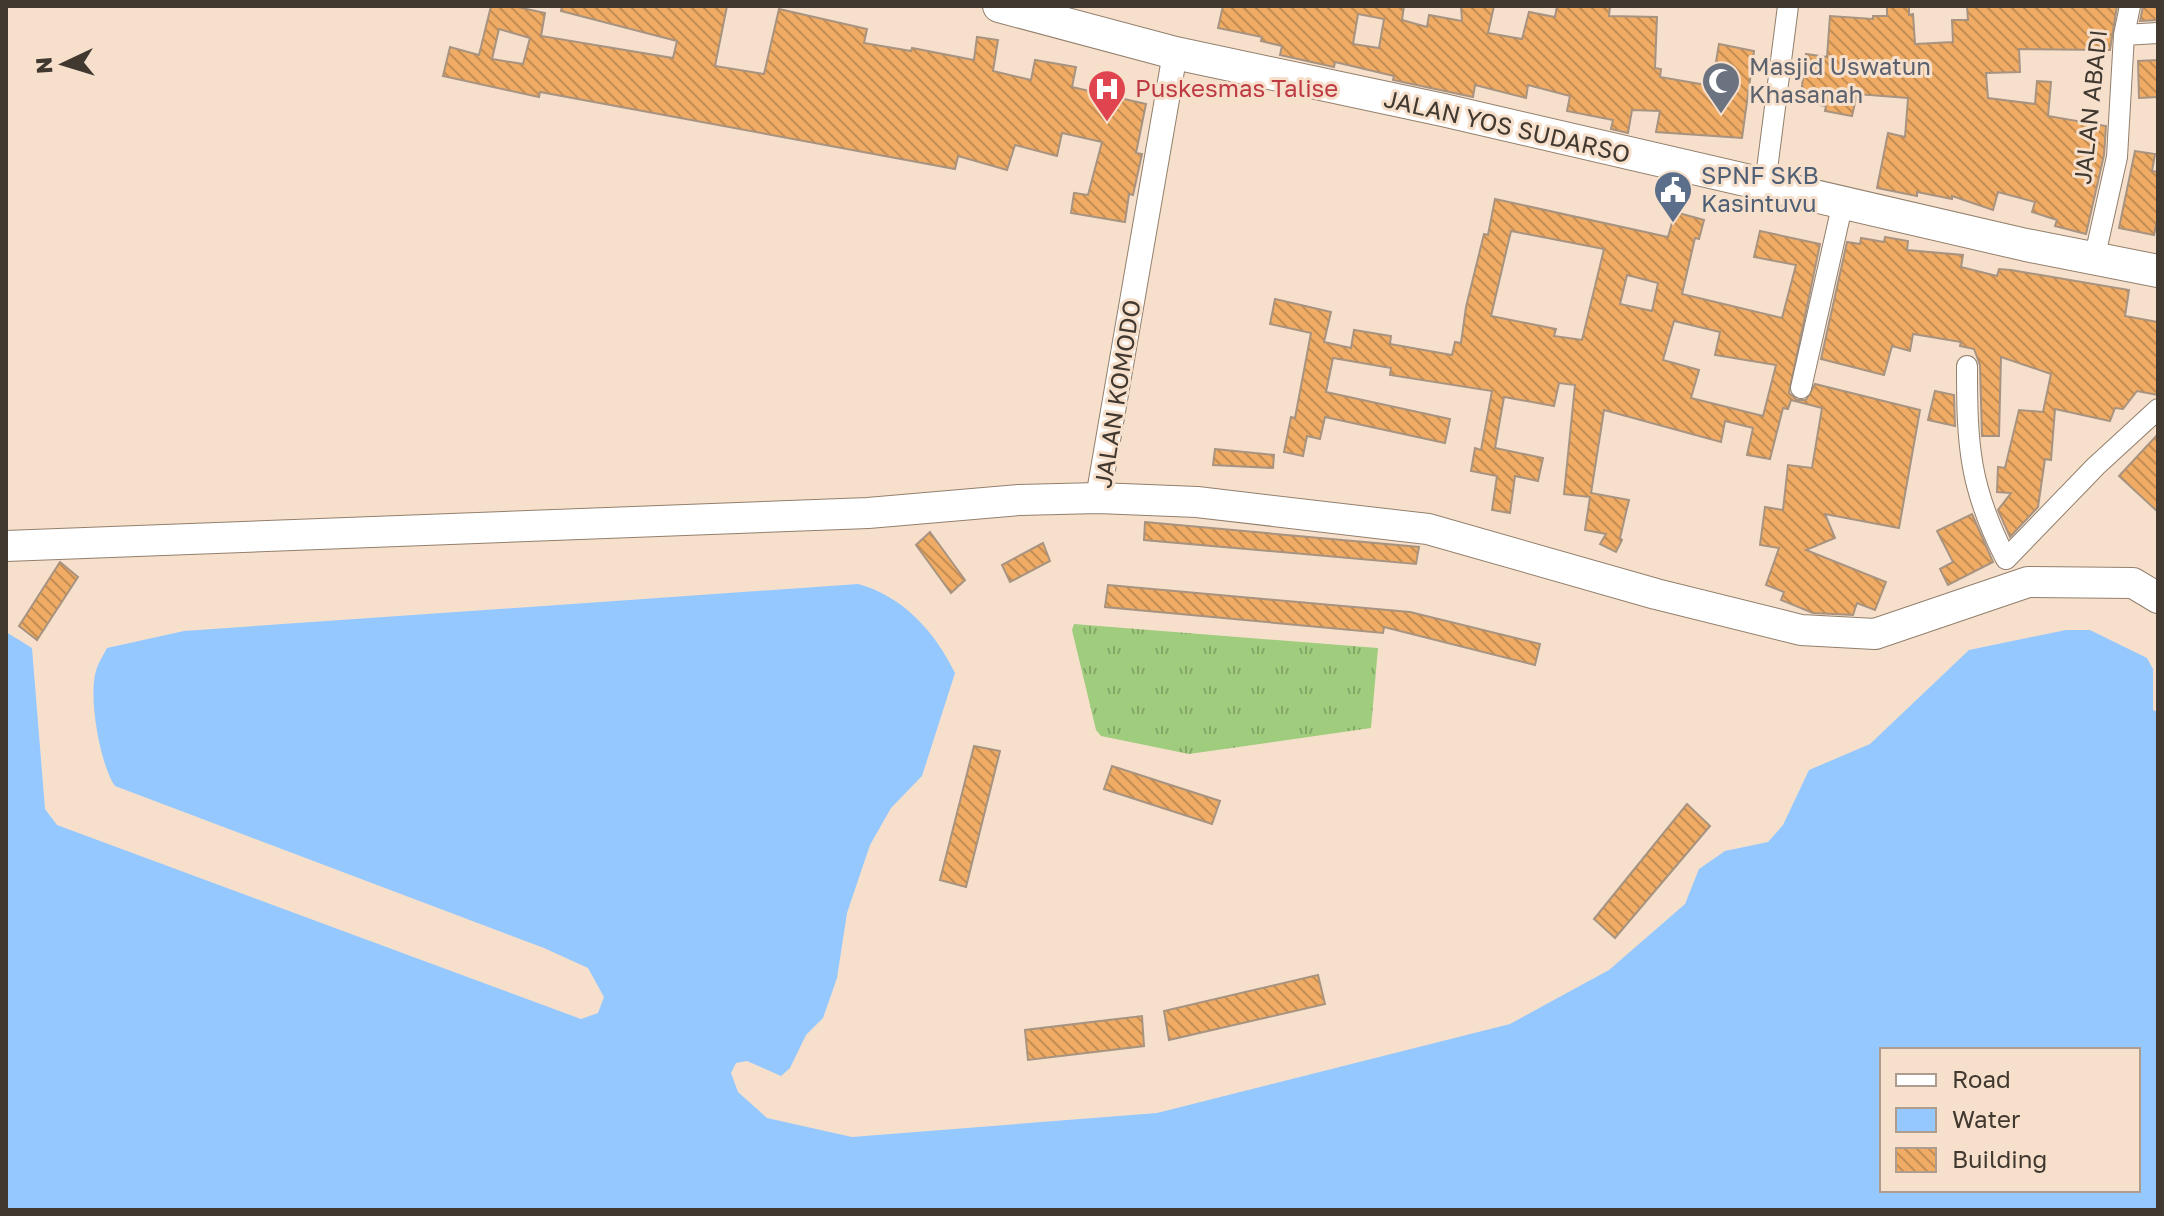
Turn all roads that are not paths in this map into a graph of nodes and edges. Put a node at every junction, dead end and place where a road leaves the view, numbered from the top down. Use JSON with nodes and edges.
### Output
{"nodes":[{"id":1,"x":999,"y":6,"type":"edge"},
{"id":2,"x":1788,"y":6,"type":"edge"},
{"id":3,"x":2130,"y":6,"type":"edge"},
{"id":4,"x":2158,"y":33,"type":"edge"},
{"id":5,"x":2124,"y":35,"type":"junction"},
{"id":6,"x":1175,"y":53,"type":"junction"},
{"id":7,"x":1765,"y":185,"type":"junction"},
{"id":8,"x":1843,"y":202,"type":"junction"},
{"id":9,"x":2094,"y":260,"type":"junction"},
{"id":10,"x":2158,"y":271,"type":"edge"},
{"id":11,"x":1967,"y":366,"type":"dead end"},
{"id":12,"x":1801,"y":388,"type":"dead end"},
{"id":13,"x":2158,"y":409,"type":"edge"},
{"id":14,"x":1098,"y":498,"type":"junction"},
{"id":15,"x":6,"y":546,"type":"edge"},
{"id":16,"x":2158,"y":598,"type":"edge"}],
"edges":[{"from":1,"to":6,"type":"highway","name":"JALAN YOS SUDARSO"},
{"from":2,"to":7,"type":"street"},
{"from":3,"to":5,"type":"street","name":"JALAN ABADI"},
{"from":4,"to":5,"type":"street"},
{"from":5,"to":9,"type":"street","name":"JALAN ABADI"},
{"from":6,"to":7,"type":"highway","name":"JALAN YOS SUDARSO"},
{"from":6,"to":14,"type":"street","name":"JALAN KOMODO"},
{"from":7,"to":8,"type":"highway","name":"JALAN YOS SUDARSO"},
{"from":8,"to":9,"type":"highway","name":"JALAN YOS SUDARSO"},
{"from":8,"to":12,"type":"street"},
{"from":9,"to":10,"type":"highway","name":"JALAN YOS SUDARSO"},
{"from":11,"to":13,"type":"street"},
{"from":14,"to":15,"type":"main road"},
{"from":14,"to":16,"type":"main road","name":"JALAN KOMODO"}]}
